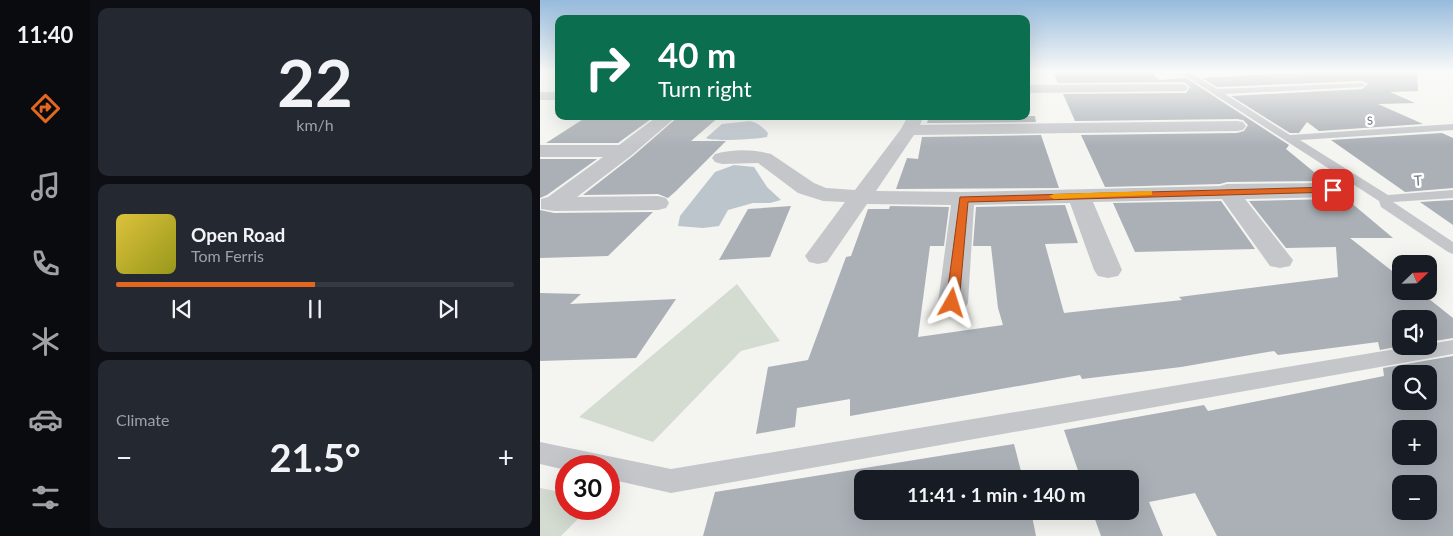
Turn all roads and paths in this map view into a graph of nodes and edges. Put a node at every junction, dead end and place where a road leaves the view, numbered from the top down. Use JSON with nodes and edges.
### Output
{"nodes":[{"id":1,"x":1227,"y":96,"type":"edge"},
{"id":2,"x":664,"y":120,"type":"edge"},
{"id":3,"x":913,"y":123,"type":"edge"},
{"id":4,"x":1237,"y":126,"type":"dead end"},
{"id":5,"x":1453,"y":127,"type":"edge"},
{"id":6,"x":1293,"y":137,"type":"junction"},
{"id":7,"x":540,"y":150,"type":"edge"},
{"id":8,"x":625,"y":151,"type":"junction"},
{"id":9,"x":722,"y":158,"type":"dead end"},
{"id":10,"x":1333,"y":190,"type":"dead end"},
{"id":11,"x":1227,"y":191,"type":"junction"},
{"id":12,"x":1453,"y":194,"type":"edge"},
{"id":13,"x":1079,"y":196,"type":"junction"},
{"id":14,"x":861,"y":197,"type":"junction"},
{"id":15,"x":1390,"y":198,"type":"junction"},
{"id":16,"x":963,"y":199,"type":"junction"},
{"id":17,"x":658,"y":202,"type":"dead end"},
{"id":18,"x":547,"y":204,"type":"edge"},
{"id":19,"x":1453,"y":235,"type":"edge"},
{"id":20,"x":1453,"y":248,"type":"edge"},
{"id":21,"x":818,"y":256,"type":"dead end"},
{"id":22,"x":1280,"y":260,"type":"dead end"},
{"id":23,"x":1108,"y":270,"type":"dead end"},
{"id":24,"x":952,"y":303,"type":"dead end"},
{"id":25,"x":1453,"y":347,"type":"edge"},
{"id":26,"x":540,"y":453,"type":"edge"},
{"id":27,"x":555,"y":456,"type":"edge"},
{"id":28,"x":620,"y":470,"type":"edge"}],
"edges":[{"from":1,"to":6,"type":"lane"},
{"from":2,"to":8,"type":"street"},
{"from":3,"to":4,"type":"street"},
{"from":3,"to":14,"type":"street"},
{"from":5,"to":6,"type":"lane","name":"S"},
{"from":6,"to":15,"type":"lane"},
{"from":7,"to":8,"type":"street"},
{"from":8,"to":18,"type":"street"},
{"from":9,"to":14,"type":"street"},
{"from":10,"to":11,"type":"street"},
{"from":11,"to":13,"type":"street"},
{"from":11,"to":22,"type":"street"},
{"from":12,"to":15,"type":"lane","name":"T"},
{"from":13,"to":16,"type":"street"},
{"from":13,"to":23,"type":"street"},
{"from":14,"to":16,"type":"street"},
{"from":14,"to":21,"type":"street"},
{"from":15,"to":19,"type":"lane"},
{"from":15,"to":20,"type":"lane"},
{"from":16,"to":24,"type":"street"},
{"from":17,"to":18,"type":"street"},
{"from":25,"to":28,"type":"lane"},
{"from":26,"to":27,"type":"lane"}]}
